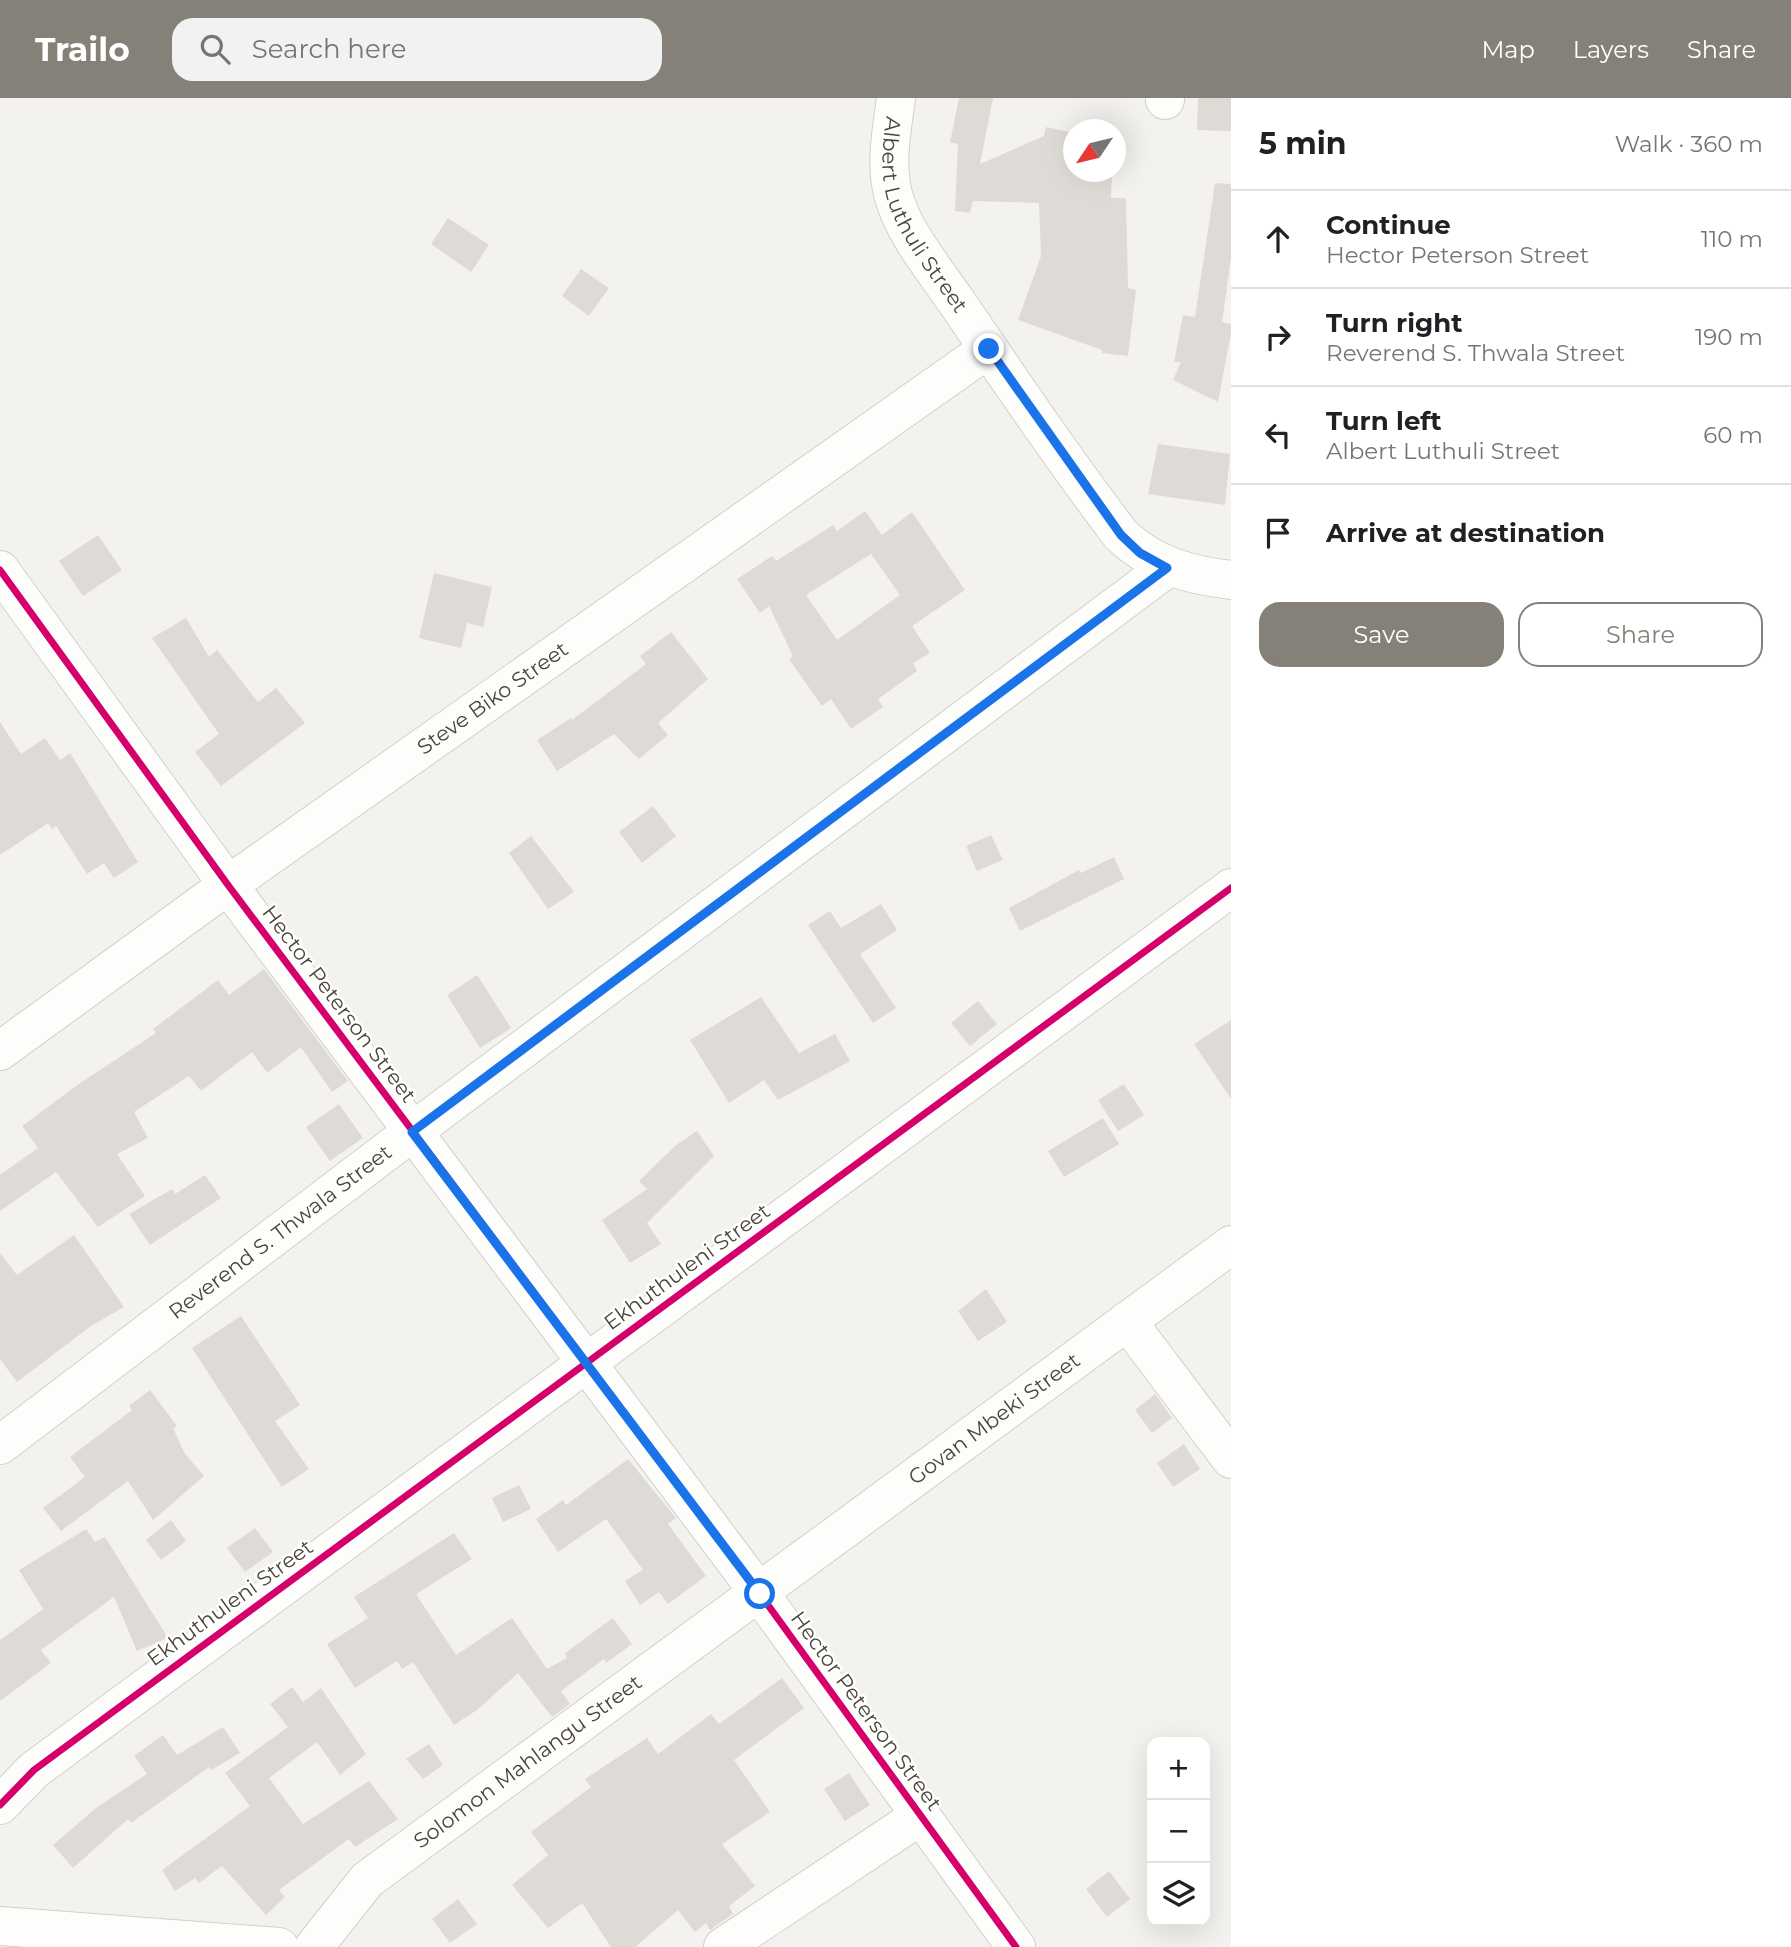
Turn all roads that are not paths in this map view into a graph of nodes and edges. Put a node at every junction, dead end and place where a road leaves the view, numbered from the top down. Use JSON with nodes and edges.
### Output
{"nodes":[{"id":1,"x":896,"y":98,"type":"edge"},
{"id":2,"x":989,"y":349,"type":"junction"},
{"id":3,"x":1167,"y":568,"type":"junction"},
{"id":4,"x":0,"y":570,"type":"edge"},
{"id":5,"x":1231,"y":580,"type":"edge"},
{"id":6,"x":228,"y":885,"type":"junction"},
{"id":7,"x":1231,"y":888,"type":"edge"},
{"id":8,"x":0,"y":1051,"type":"edge"},
{"id":9,"x":412,"y":1132,"type":"junction"},
{"id":10,"x":1231,"y":1245,"type":"edge"},
{"id":11,"x":1127,"y":1321,"type":"junction"},
{"id":12,"x":588,"y":1362,"type":"junction"},
{"id":13,"x":0,"y":1445,"type":"edge"},
{"id":14,"x":1231,"y":1459,"type":"edge"},
{"id":15,"x":760,"y":1594,"type":"junction"},
{"id":16,"x":0,"y":1805,"type":"edge"},
{"id":17,"x":920,"y":1816,"type":"junction"},
{"id":18,"x":0,"y":1926,"type":"edge"},
{"id":19,"x":279,"y":1947,"type":"edge"},
{"id":20,"x":314,"y":1947,"type":"edge"},
{"id":21,"x":723,"y":1947,"type":"edge"},
{"id":22,"x":1016,"y":1947,"type":"edge"}],
"edges":[{"from":1,"to":2,"type":"street","name":"Albert Luthuli Street"},
{"from":2,"to":3,"type":"street","name":"Albert Luthuli Street"},
{"from":2,"to":6,"type":"street","name":"Steve Biko Street"},
{"from":3,"to":5,"type":"street","name":"Albert Luthuli Street"},
{"from":3,"to":9,"type":"street","name":"Reverend S. Thwala Street"},
{"from":4,"to":6,"type":"street","name":"Hector Peterson Street"},
{"from":6,"to":8,"type":"street","name":"Steve Biko Street"},
{"from":6,"to":9,"type":"street","name":"Hector Peterson Street"},
{"from":7,"to":12,"type":"street","name":"Ekhuthuleni Street"},
{"from":9,"to":12,"type":"street","name":"Hector Peterson Street"},
{"from":9,"to":13,"type":"street","name":"Reverend S. Thwala Street"},
{"from":10,"to":11,"type":"street","name":"Govan Mbeki Street"},
{"from":11,"to":14,"type":"street"},
{"from":11,"to":15,"type":"street","name":"Govan Mbeki Street"},
{"from":12,"to":15,"type":"street","name":"Hector Peterson Street"},
{"from":12,"to":16,"type":"street","name":"Ekhuthuleni Street"},
{"from":15,"to":17,"type":"street","name":"Hector Peterson Street"},
{"from":15,"to":20,"type":"street","name":"Solomon Mahlangu Street"},
{"from":17,"to":21,"type":"street"},
{"from":17,"to":22,"type":"street","name":"Hector Peterson Street"},
{"from":18,"to":19,"type":"street"}]}
